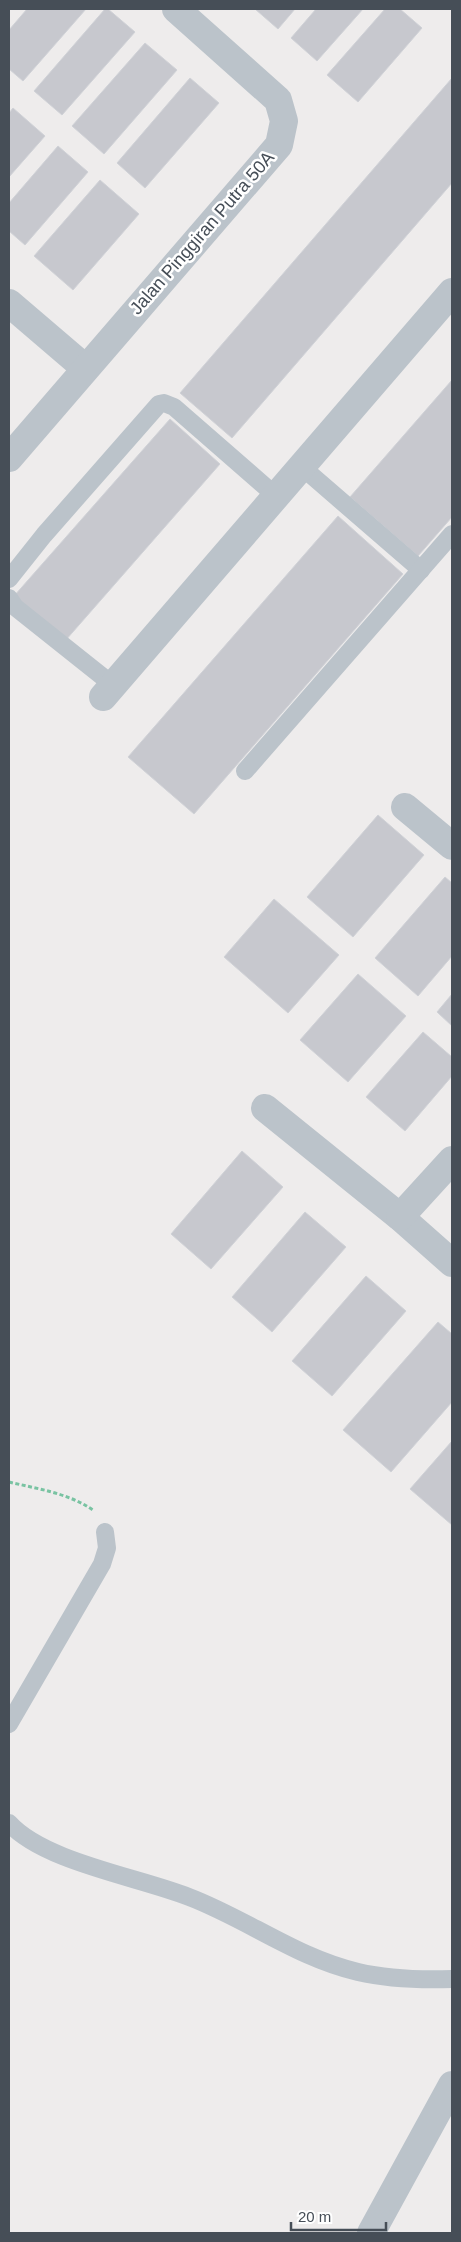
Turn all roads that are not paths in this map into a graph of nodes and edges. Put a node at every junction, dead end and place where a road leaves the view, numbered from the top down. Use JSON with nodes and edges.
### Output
{"nodes":[{"id":1,"x":176,"y":9,"type":"edge"},
{"id":2,"x":452,"y":292,"type":"edge"},
{"id":3,"x":9,"y":303,"type":"edge"},
{"id":4,"x":85,"y":368,"type":"junction"},
{"id":5,"x":9,"y":458,"type":"edge"},
{"id":6,"x":302,"y":466,"type":"junction"},
{"id":7,"x":276,"y":496,"type":"junction"},
{"id":8,"x":452,"y":534,"type":"edge"},
{"id":9,"x":421,"y":570,"type":"junction"},
{"id":10,"x":9,"y":579,"type":"edge"},
{"id":11,"x":9,"y":598,"type":"edge"},
{"id":12,"x":108,"y":691,"type":"joint"},
{"id":13,"x":245,"y":771,"type":"dead end"},
{"id":14,"x":405,"y":807,"type":"dead end"},
{"id":15,"x":452,"y":846,"type":"edge"},
{"id":16,"x":265,"y":1108,"type":"dead end"},
{"id":17,"x":452,"y":1160,"type":"edge"},
{"id":18,"x":400,"y":1217,"type":"junction"},
{"id":19,"x":452,"y":1263,"type":"edge"},
{"id":20,"x":105,"y":1532,"type":"road end"},
{"id":21,"x":9,"y":1724,"type":"edge"},
{"id":22,"x":9,"y":1823,"type":"edge"},
{"id":23,"x":452,"y":1979,"type":"edge"},
{"id":24,"x":452,"y":2085,"type":"edge"},
{"id":25,"x":371,"y":2233,"type":"edge"}],
"edges":[{"from":1,"to":4,"type":"street","name":"Jalan Pinggiran Putra 50A"},
{"from":2,"to":6,"type":"street"},
{"from":3,"to":4,"type":"street"},
{"from":4,"to":5,"type":"street","name":"Jalan Pinggiran Putra 50A"},
{"from":6,"to":7,"type":"street"},
{"from":6,"to":9,"type":"lane"},
{"from":7,"to":10,"type":"lane"},
{"from":7,"to":12,"type":"street"},
{"from":8,"to":9,"type":"lane"},
{"from":9,"to":13,"type":"lane"},
{"from":11,"to":12,"type":"lane"},
{"from":14,"to":15,"type":"street"},
{"from":16,"to":18,"type":"street"},
{"from":17,"to":18,"type":"street"},
{"from":18,"to":19,"type":"street"},
{"from":20,"to":21,"type":"lane"},
{"from":22,"to":23,"type":"lane"},
{"from":24,"to":25,"type":"street"}]}
